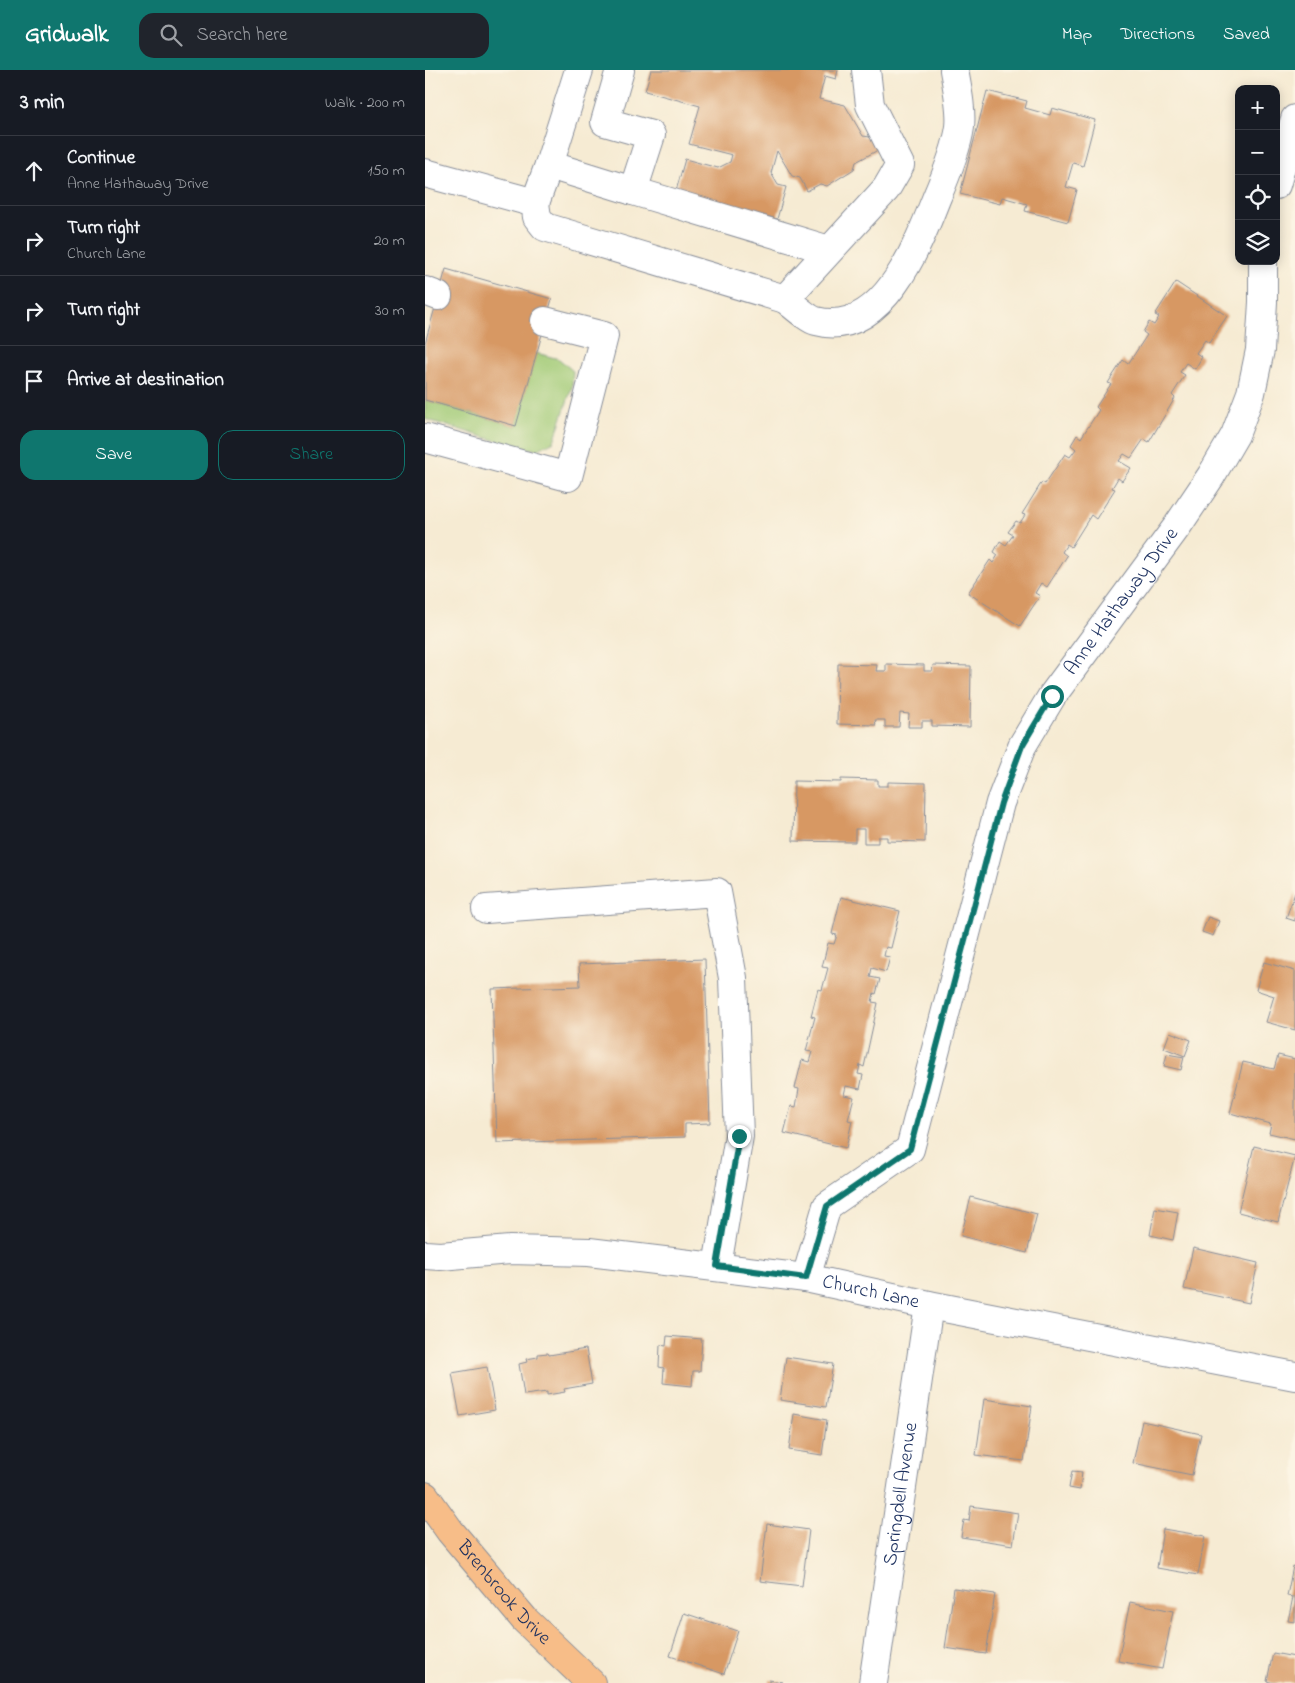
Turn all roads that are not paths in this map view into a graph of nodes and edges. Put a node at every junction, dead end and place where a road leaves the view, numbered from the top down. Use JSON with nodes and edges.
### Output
{"nodes":[{"id":1,"x":579,"y":70,"type":"edge"},
{"id":2,"x":620,"y":70,"type":"edge"},
{"id":3,"x":866,"y":70,"type":"edge"},
{"id":4,"x":953,"y":70,"type":"edge"},
{"id":5,"x":1295,"y":119,"type":"edge"},
{"id":6,"x":549,"y":165,"type":"junction"},
{"id":7,"x":425,"y":173,"type":"edge"},
{"id":8,"x":1279,"y":175,"type":"edge"},
{"id":9,"x":633,"y":191,"type":"junction"},
{"id":10,"x":535,"y":203,"type":"junction"},
{"id":11,"x":829,"y":250,"type":"junction"},
{"id":12,"x":1263,"y":265,"type":"edge"},
{"id":13,"x":785,"y":299,"type":"junction"},
{"id":14,"x":545,"y":321,"type":"dead end"},
{"id":15,"x":425,"y":438,"type":"edge"},
{"id":16,"x":486,"y":909,"type":"dead end"},
{"id":17,"x":430,"y":1258,"type":"edge"},
{"id":18,"x":717,"y":1266,"type":"junction"},
{"id":19,"x":806,"y":1278,"type":"junction"},
{"id":20,"x":929,"y":1305,"type":"junction"},
{"id":21,"x":1295,"y":1376,"type":"edge"},
{"id":22,"x":425,"y":1496,"type":"edge"},
{"id":23,"x":591,"y":1683,"type":"edge"},
{"id":24,"x":873,"y":1683,"type":"edge"}],
"edges":[{"from":1,"to":6,"type":"street"},
{"from":2,"to":9,"type":"street"},
{"from":3,"to":11,"type":"street"},
{"from":4,"to":13,"type":"street"},
{"from":5,"to":8,"type":"street"},
{"from":6,"to":9,"type":"street"},
{"from":6,"to":10,"type":"street"},
{"from":7,"to":10,"type":"street"},
{"from":9,"to":11,"type":"street"},
{"from":10,"to":13,"type":"street"},
{"from":11,"to":13,"type":"street"},
{"from":12,"to":19,"type":"street","name":"Anne Hathaway Drive"},
{"from":14,"to":15,"type":"street"},
{"from":16,"to":18,"type":"street"},
{"from":17,"to":18,"type":"street","name":"Church Lane"},
{"from":18,"to":19,"type":"street","name":"Church Lane"},
{"from":19,"to":20,"type":"street","name":"Church Lane"},
{"from":20,"to":21,"type":"street","name":"Church Lane"},
{"from":20,"to":24,"type":"street","name":"Springdell Avenue"},
{"from":22,"to":23,"type":"main road","name":"Brenbrook Drive"}]}
